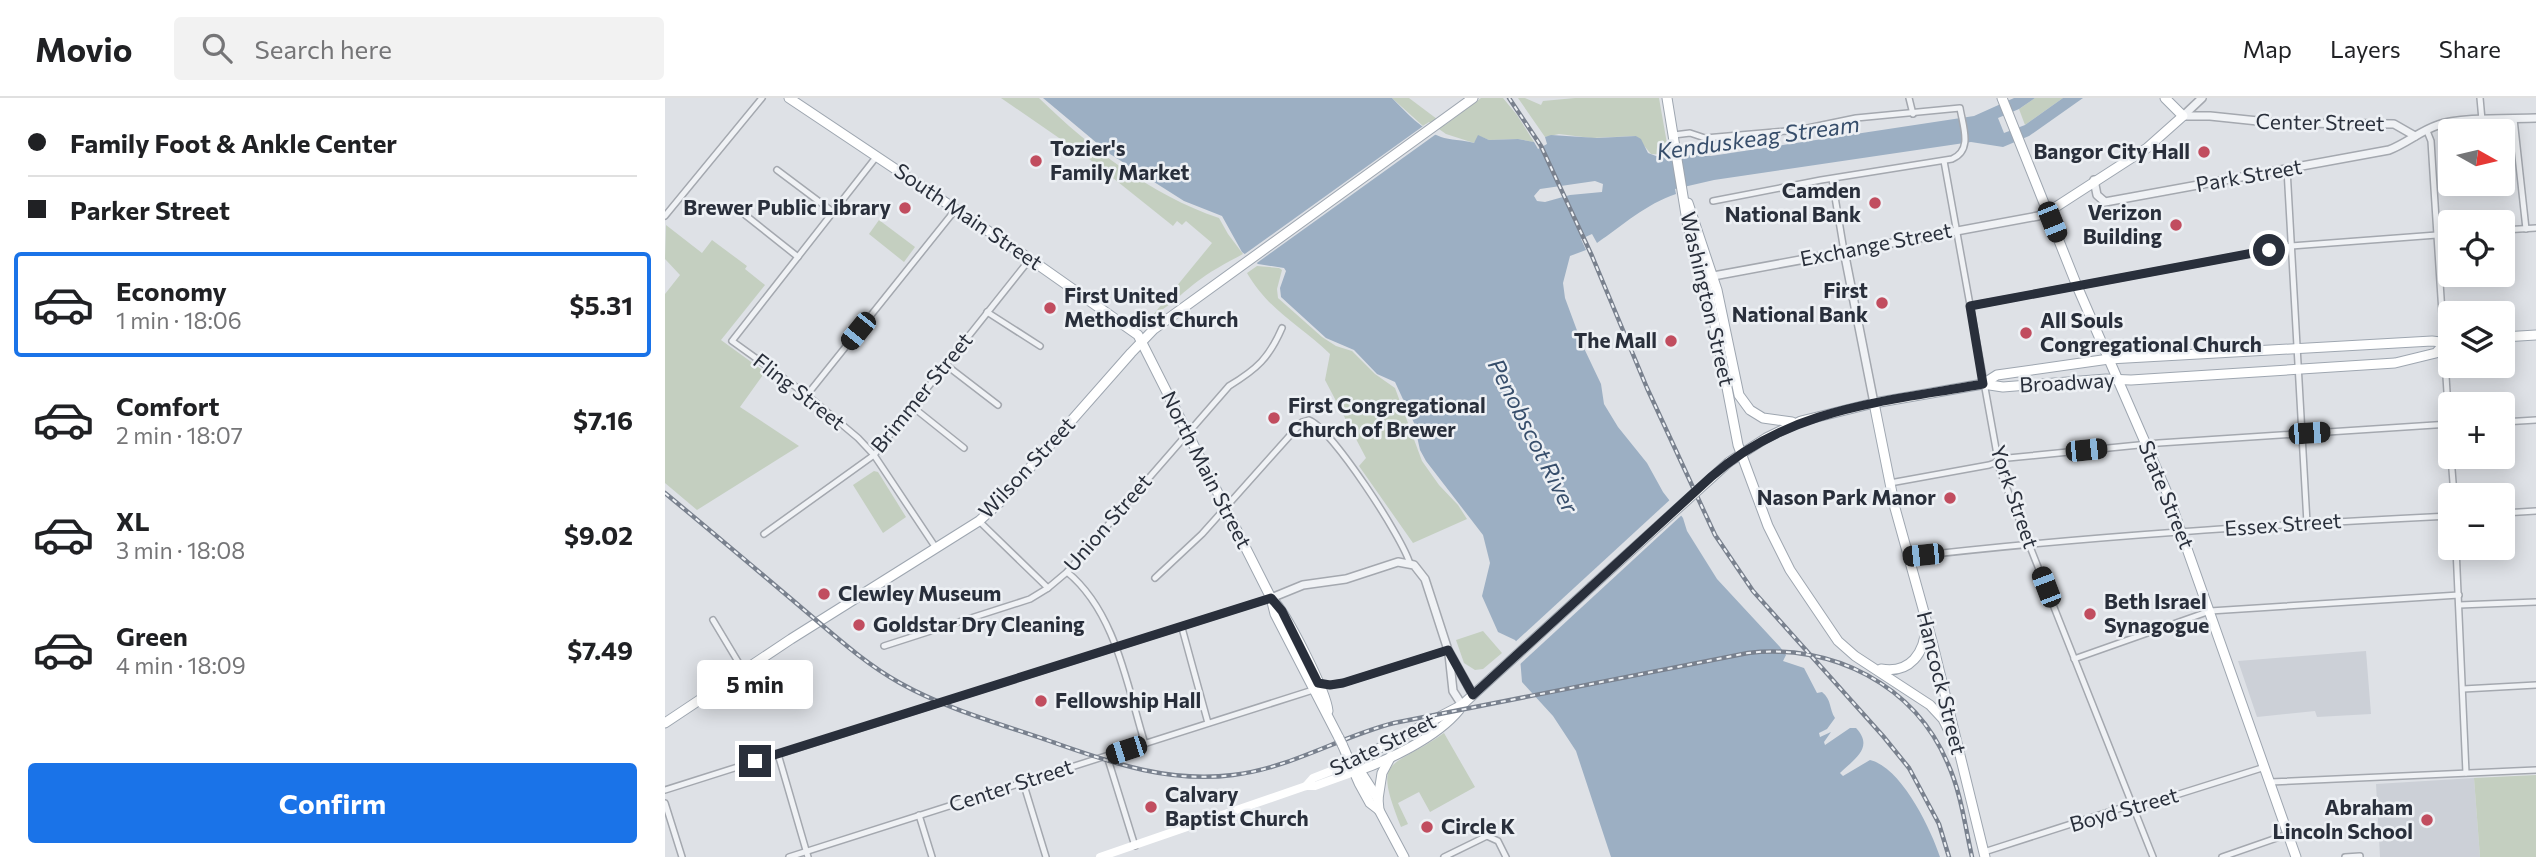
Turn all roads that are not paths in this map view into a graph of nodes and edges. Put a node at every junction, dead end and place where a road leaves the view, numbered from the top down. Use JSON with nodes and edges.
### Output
{"nodes":[{"id":1,"x":762,"y":98,"type":"edge"},
{"id":2,"x":789,"y":98,"type":"edge"},
{"id":3,"x":1473,"y":98,"type":"edge"},
{"id":4,"x":1667,"y":98,"type":"edge"},
{"id":5,"x":1909,"y":98,"type":"edge"},
{"id":6,"x":2165,"y":98,"type":"edge"},
{"id":7,"x":2202,"y":98,"type":"edge"},
{"id":8,"x":2480,"y":98,"type":"edge"},
{"id":9,"x":2003,"y":100,"type":"edge"},
{"id":10,"x":1913,"y":114,"type":"junction"},
{"id":11,"x":2183,"y":116,"type":"junction"},
{"id":12,"x":2536,"y":118,"type":"edge"},
{"id":13,"x":2482,"y":119,"type":"edge"},
{"id":14,"x":2514,"y":119,"type":"edge"},
{"id":15,"x":2438,"y":125,"type":"edge"},
{"id":16,"x":2515,"y":128,"type":"edge"},
{"id":17,"x":2427,"y":131,"type":"junction"},
{"id":18,"x":1674,"y":135,"type":"junction"},
{"id":19,"x":2415,"y":136,"type":"junction"},
{"id":20,"x":877,"y":156,"type":"junction"},
{"id":21,"x":1944,"y":161,"type":"junction"},
{"id":22,"x":2287,"y":169,"type":"junction"},
{"id":23,"x":777,"y":170,"type":"dead end"},
{"id":24,"x":1832,"y":179,"type":"junction"},
{"id":25,"x":2094,"y":180,"type":"junction"},
{"id":26,"x":1713,"y":201,"type":"dead end"},
{"id":27,"x":956,"y":209,"type":"junction"},
{"id":28,"x":833,"y":212,"type":"junction"},
{"id":29,"x":2048,"y":212,"type":"junction"},
{"id":30,"x":744,"y":214,"type":"dead end"},
{"id":31,"x":665,"y":216,"type":"edge"},
{"id":32,"x":2536,"y":228,"type":"edge"},
{"id":33,"x":2515,"y":229,"type":"edge"},
{"id":34,"x":2526,"y":229,"type":"junction"},
{"id":35,"x":1957,"y":230,"type":"junction"},
{"id":36,"x":2437,"y":235,"type":"junction"},
{"id":37,"x":2291,"y":246,"type":"junction"},
{"id":38,"x":1845,"y":251,"type":"junction"},
{"id":39,"x":799,"y":257,"type":"junction"},
{"id":40,"x":1030,"y":259,"type":"junction"},
{"id":41,"x":1709,"y":277,"type":"junction"},
{"id":42,"x":2077,"y":286,"type":"junction"},
{"id":43,"x":2443,"y":301,"type":"edge"},
{"id":44,"x":1970,"y":306,"type":"junction"},
{"id":45,"x":987,"y":313,"type":"junction"},
{"id":46,"x":1282,"y":328,"type":"dead end"},
{"id":47,"x":2536,"y":335,"type":"edge"},
{"id":48,"x":2515,"y":336,"type":"edge"},
{"id":49,"x":1142,"y":341,"type":"junction"},
{"id":50,"x":2438,"y":342,"type":"edge"},
{"id":51,"x":1039,"y":346,"type":"dead end"},
{"id":52,"x":2297,"y":348,"type":"junction"},
{"id":53,"x":2438,"y":351,"type":"edge"},
{"id":54,"x":2109,"y":359,"type":"junction"},
{"id":55,"x":946,"y":365,"type":"junction"},
{"id":56,"x":2298,"y":370,"type":"junction"},
{"id":57,"x":2117,"y":379,"type":"junction"},
{"id":58,"x":1983,"y":384,"type":"junction"},
{"id":59,"x":807,"y":395,"type":"junction"},
{"id":60,"x":1874,"y":403,"type":"junction"},
{"id":61,"x":998,"y":405,"type":"dead end"},
{"id":62,"x":914,"y":408,"type":"junction"},
{"id":63,"x":2536,"y":420,"type":"edge"},
{"id":64,"x":1801,"y":421,"type":"junction"},
{"id":65,"x":2515,"y":421,"type":"edge"},
{"id":66,"x":2438,"y":425,"type":"edge"},
{"id":67,"x":1186,"y":433,"type":"junction"},
{"id":68,"x":2302,"y":433,"type":"junction"},
{"id":69,"x":2146,"y":444,"type":"junction"},
{"id":70,"x":964,"y":448,"type":"dead end"},
{"id":71,"x":1740,"y":453,"type":"junction"},
{"id":72,"x":874,"y":455,"type":"junction"},
{"id":73,"x":1998,"y":461,"type":"junction"},
{"id":74,"x":1890,"y":483,"type":"junction"},
{"id":75,"x":1225,"y":508,"type":"junction"},
{"id":76,"x":2536,"y":511,"type":"edge"},
{"id":77,"x":2515,"y":512,"type":"edge"},
{"id":78,"x":2438,"y":517,"type":"edge"},
{"id":79,"x":979,"y":521,"type":"junction"},
{"id":80,"x":2307,"y":523,"type":"junction"},
{"id":81,"x":2181,"y":531,"type":"junction"},
{"id":82,"x":764,"y":534,"type":"dead end"},
{"id":83,"x":2028,"y":543,"type":"junction"},
{"id":84,"x":936,"y":548,"type":"junction"},
{"id":85,"x":1908,"y":557,"type":"junction"},
{"id":86,"x":2457,"y":560,"type":"edge"},
{"id":87,"x":1410,"y":564,"type":"junction"},
{"id":88,"x":1067,"y":572,"type":"junction"},
{"id":89,"x":1154,"y":578,"type":"dead end"},
{"id":90,"x":1048,"y":588,"type":"junction"},
{"id":91,"x":2459,"y":595,"type":"junction"},
{"id":92,"x":1271,"y":598,"type":"junction"},
{"id":93,"x":2536,"y":602,"type":"edge"},
{"id":94,"x":2459,"y":606,"type":"junction"},
{"id":95,"x":2210,"y":611,"type":"junction"},
{"id":96,"x":1925,"y":617,"type":"junction"},
{"id":97,"x":713,"y":620,"type":"dead end"},
{"id":98,"x":1182,"y":628,"type":"junction"},
{"id":99,"x":884,"y":646,"type":"dead end"},
{"id":100,"x":1115,"y":648,"type":"junction"},
{"id":101,"x":1448,"y":650,"type":"junction"},
{"id":102,"x":2074,"y":659,"type":"junction"},
{"id":103,"x":1872,"y":666,"type":"junction"},
{"id":104,"x":743,"y":670,"type":"junction"},
{"id":105,"x":2536,"y":685,"type":"edge"},
{"id":106,"x":1316,"y":686,"type":"junction"},
{"id":107,"x":2463,"y":689,"type":"junction"},
{"id":108,"x":1473,"y":695,"type":"junction"},
{"id":109,"x":1462,"y":705,"type":"junction"},
{"id":110,"x":667,"y":718,"type":"edge"},
{"id":111,"x":1208,"y":723,"type":"junction"},
{"id":112,"x":1145,"y":744,"type":"junction"},
{"id":113,"x":1957,"y":747,"type":"junction"},
{"id":114,"x":778,"y":754,"type":"junction"},
{"id":115,"x":1107,"y":755,"type":"junction"},
{"id":116,"x":1392,"y":755,"type":"junction"},
{"id":117,"x":2265,"y":767,"type":"junction"},
{"id":118,"x":1355,"y":768,"type":"junction"},
{"id":119,"x":2536,"y":770,"type":"edge"},
{"id":120,"x":2466,"y":773,"type":"junction"},
{"id":121,"x":1023,"y":782,"type":"junction"},
{"id":122,"x":2270,"y":782,"type":"junction"},
{"id":123,"x":665,"y":790,"type":"edge"},
{"id":124,"x":1378,"y":799,"type":"junction"},
{"id":125,"x":665,"y":803,"type":"edge"},
{"id":126,"x":2133,"y":807,"type":"junction"},
{"id":127,"x":1379,"y":810,"type":"junction"},
{"id":128,"x":919,"y":816,"type":"junction"},
{"id":129,"x":2288,"y":834,"type":"junction"},
{"id":130,"x":1135,"y":846,"type":"junction"},
{"id":131,"x":807,"y":854,"type":"edge"},
{"id":132,"x":1984,"y":855,"type":"edge"},
{"id":133,"x":2360,"y":856,"type":"edge"},
{"id":134,"x":682,"y":857,"type":"edge"},
{"id":135,"x":789,"y":857,"type":"edge"},
{"id":136,"x":932,"y":857,"type":"edge"},
{"id":137,"x":1046,"y":857,"type":"edge"},
{"id":138,"x":1100,"y":857,"type":"edge"},
{"id":139,"x":1404,"y":857,"type":"edge"},
{"id":140,"x":1444,"y":857,"type":"edge"},
{"id":141,"x":1506,"y":857,"type":"edge"},
{"id":142,"x":2153,"y":857,"type":"edge"},
{"id":143,"x":2222,"y":857,"type":"edge"},
{"id":144,"x":2296,"y":857,"type":"edge"},
{"id":145,"x":2344,"y":857,"type":"edge"}],
"edges":[{"from":1,"to":31,"type":"street"},
{"from":2,"to":20,"type":"main road","name":"South Main Street"},
{"from":3,"to":49,"type":"main road","name":"Wilson Street"},
{"from":4,"to":18,"type":"main road","name":"Washington Street"},
{"from":5,"to":10,"type":"street"},
{"from":6,"to":11,"type":"main road"},
{"from":7,"to":11,"type":"street"},
{"from":8,"to":13,"type":"street"},
{"from":9,"to":29,"type":"main road","name":"State Street"},
{"from":10,"to":18,"type":"street"},
{"from":10,"to":21,"type":"street"},
{"from":11,"to":19,"type":"street","name":"Center Street"},
{"from":11,"to":25,"type":"main road"},
{"from":12,"to":14,"type":"street","name":"Center Street"},
{"from":15,"to":17,"type":"street","name":"Center Street"},
{"from":16,"to":34,"type":"street"},
{"from":17,"to":19,"type":"street","name":"Center Street"},
{"from":17,"to":36,"type":"street"},
{"from":18,"to":41,"type":"main road","name":"Washington Street"},
{"from":19,"to":22,"type":"street","name":"Park Street"},
{"from":20,"to":27,"type":"main road","name":"South Main Street"},
{"from":20,"to":28,"type":"street"},
{"from":21,"to":24,"type":"street"},
{"from":21,"to":35,"type":"street","name":"York Street"},
{"from":22,"to":25,"type":"street","name":"Park Street"},
{"from":22,"to":37,"type":"street"},
{"from":23,"to":28,"type":"street"},
{"from":24,"to":26,"type":"street"},
{"from":24,"to":38,"type":"street","name":"Hancock Street"},
{"from":25,"to":29,"type":"main road"},
{"from":27,"to":40,"type":"main road","name":"South Main Street"},
{"from":27,"to":59,"type":"street"},
{"from":28,"to":39,"type":"street"},
{"from":29,"to":35,"type":"street","name":"Exchange Street"},
{"from":29,"to":42,"type":"main road","name":"State Street"},
{"from":30,"to":39,"type":"street"},
{"from":32,"to":34,"type":"street"},
{"from":33,"to":34,"type":"street"},
{"from":35,"to":38,"type":"street","name":"Exchange Street"},
{"from":35,"to":44,"type":"street","name":"York Street"},
{"from":36,"to":37,"type":"street"},
{"from":36,"to":43,"type":"street"},
{"from":37,"to":42,"type":"street"},
{"from":37,"to":52,"type":"street"},
{"from":38,"to":41,"type":"street","name":"Exchange Street"},
{"from":38,"to":60,"type":"street","name":"Hancock Street"},
{"from":39,"to":59,"type":"street","name":"Fling Street"},
{"from":40,"to":45,"type":"street","name":"Brimmer Street"},
{"from":40,"to":49,"type":"main road","name":"South Main Street"},
{"from":41,"to":64,"type":"main road","name":"Washington Street"},
{"from":41,"to":71,"type":"main road","name":"Washington Street"},
{"from":42,"to":44,"type":"street"},
{"from":42,"to":54,"type":"main road","name":"State Street"},
{"from":44,"to":58,"type":"street","name":"York Street"},
{"from":45,"to":51,"type":"street"},
{"from":45,"to":55,"type":"street","name":"Brimmer Street"},
{"from":46,"to":67,"type":"street","name":"Union Street"},
{"from":47,"to":48,"type":"main road"},
{"from":49,"to":67,"type":"main road","name":"North Main Street"},
{"from":49,"to":79,"type":"main road","name":"Wilson Street"},
{"from":50,"to":52,"type":"main road","name":"Broadway"},
{"from":52,"to":54,"type":"main road","name":"Broadway"},
{"from":52,"to":56,"type":"street"},
{"from":53,"to":56,"type":"main road","name":"Broadway"},
{"from":54,"to":57,"type":"main road","name":"State Street"},
{"from":54,"to":58,"type":"main road","name":"Broadway"},
{"from":55,"to":61,"type":"street"},
{"from":55,"to":62,"type":"street","name":"Brimmer Street"},
{"from":56,"to":57,"type":"main road","name":"Broadway"},
{"from":56,"to":68,"type":"street"},
{"from":57,"to":58,"type":"main road","name":"Broadway"},
{"from":57,"to":69,"type":"main road","name":"State Street"},
{"from":58,"to":60,"type":"main road"},
{"from":58,"to":73,"type":"street","name":"York Street"},
{"from":59,"to":72,"type":"street","name":"Fling Street"},
{"from":60,"to":64,"type":"main road"},
{"from":60,"to":74,"type":"main road","name":"Hancock Street"},
{"from":62,"to":70,"type":"street"},
{"from":62,"to":72,"type":"street","name":"Brimmer Street"},
{"from":63,"to":65,"type":"street"},
{"from":64,"to":71,"type":"main road","name":"State Street"},
{"from":66,"to":68,"type":"street"},
{"from":67,"to":75,"type":"main road","name":"North Main Street"},
{"from":67,"to":88,"type":"street","name":"Union Street"},
{"from":68,"to":69,"type":"street"},
{"from":68,"to":80,"type":"street"},
{"from":69,"to":73,"type":"street"},
{"from":69,"to":81,"type":"main road","name":"State Street"},
{"from":71,"to":103,"type":"main road","name":"Washington Street"},
{"from":71,"to":108,"type":"main road","name":"State Street","bridge":true},
{"from":72,"to":82,"type":"street","name":"Brimmer Street"},
{"from":72,"to":84,"type":"street","name":"Fling Street"},
{"from":73,"to":74,"type":"street"},
{"from":73,"to":83,"type":"street","name":"York Street"},
{"from":74,"to":85,"type":"main road","name":"Hancock Street"},
{"from":75,"to":87,"type":"street"},
{"from":75,"to":89,"type":"street"},
{"from":75,"to":92,"type":"main road","name":"North Main Street"},
{"from":76,"to":77,"type":"street"},
{"from":78,"to":80,"type":"street","name":"Essex Street"},
{"from":79,"to":84,"type":"main road","name":"Wilson Street"},
{"from":79,"to":90,"type":"street"},
{"from":80,"to":81,"type":"street","name":"Essex Street"},
{"from":81,"to":83,"type":"street","name":"Essex Street"},
{"from":81,"to":95,"type":"main road","name":"State Street"},
{"from":83,"to":85,"type":"street","name":"Essex Street"},
{"from":83,"to":102,"type":"street","name":"York Street"},
{"from":84,"to":104,"type":"main road","name":"Wilson Street"},
{"from":85,"to":96,"type":"main road","name":"Hancock Street"},
{"from":86,"to":91,"type":"street"},
{"from":87,"to":92,"type":"street"},
{"from":87,"to":101,"type":"street"},
{"from":88,"to":90,"type":"street","name":"Union Street"},
{"from":88,"to":100,"type":"street"},
{"from":90,"to":99,"type":"street","name":"Union Street"},
{"from":91,"to":94,"type":"street"},
{"from":91,"to":95,"type":"street"},
{"from":92,"to":98,"type":"street"},
{"from":92,"to":106,"type":"main road","name":"North Main Street"},
{"from":93,"to":94,"type":"street"},
{"from":94,"to":107,"type":"street"},
{"from":95,"to":102,"type":"street"},
{"from":95,"to":117,"type":"main road","name":"State Street"},
{"from":96,"to":103,"type":"main road"},
{"from":96,"to":113,"type":"main road","name":"Hancock Street"},
{"from":97,"to":104,"type":"street"},
{"from":98,"to":100,"type":"street"},
{"from":98,"to":111,"type":"street"},
{"from":100,"to":112,"type":"street"},
{"from":100,"to":114,"type":"street"},
{"from":101,"to":106,"type":"street","name":"Center Street"},
{"from":101,"to":108,"type":"street"},
{"from":101,"to":109,"type":"street"},
{"from":102,"to":126,"type":"street","name":"York Street"},
{"from":103,"to":113,"type":"main road","name":"Washington Street"},
{"from":104,"to":110,"type":"main road","name":"Wilson Street"},
{"from":105,"to":107,"type":"street"},
{"from":106,"to":111,"type":"street","name":"Center Street"},
{"from":106,"to":118,"type":"main road","name":"North Main Street"},
{"from":107,"to":120,"type":"street"},
{"from":108,"to":109,"type":"main road","name":"State Street"},
{"from":109,"to":116,"type":"main road","name":"State Street"},
{"from":109,"to":118,"type":"main road","name":"State Street"},
{"from":111,"to":112,"type":"street","name":"Center Street"},
{"from":112,"to":115,"type":"street","name":"Center Street"},
{"from":113,"to":132,"type":"main road","name":"Hancock Street"},
{"from":114,"to":123,"type":"street"},
{"from":114,"to":131,"type":"street"},
{"from":115,"to":121,"type":"street","name":"Center Street"},
{"from":115,"to":130,"type":"street"},
{"from":116,"to":118,"type":"main road","name":"State Street"},
{"from":116,"to":124,"type":"main road"},
{"from":117,"to":122,"type":"main road","name":"State Street"},
{"from":117,"to":126,"type":"street","name":"Boyd Street"},
{"from":118,"to":124,"type":"main road","name":"North Main Street"},
{"from":118,"to":127,"type":"main road","name":"North Main Street"},
{"from":118,"to":130,"type":"main road","name":"State Street"},
{"from":119,"to":120,"type":"street"},
{"from":120,"to":122,"type":"street"},
{"from":121,"to":128,"type":"street","name":"Center Street"},
{"from":121,"to":137,"type":"street"},
{"from":122,"to":129,"type":"main road","name":"State Street"},
{"from":124,"to":127,"type":"main road","name":"North Main Street"},
{"from":125,"to":134,"type":"street"},
{"from":126,"to":132,"type":"street","name":"Boyd Street"},
{"from":126,"to":142,"type":"street","name":"York Street"},
{"from":127,"to":139,"type":"main road","name":"North Main Street"},
{"from":128,"to":131,"type":"street","name":"Center Street"},
{"from":128,"to":136,"type":"street"},
{"from":129,"to":143,"type":"street"},
{"from":129,"to":144,"type":"main road","name":"State Street"},
{"from":130,"to":138,"type":"main road","name":"State Street"},
{"from":131,"to":135,"type":"street","name":"Center Street"},
{"from":133,"to":145,"type":"street"},
{"from":140,"to":141,"type":"street"}]}
